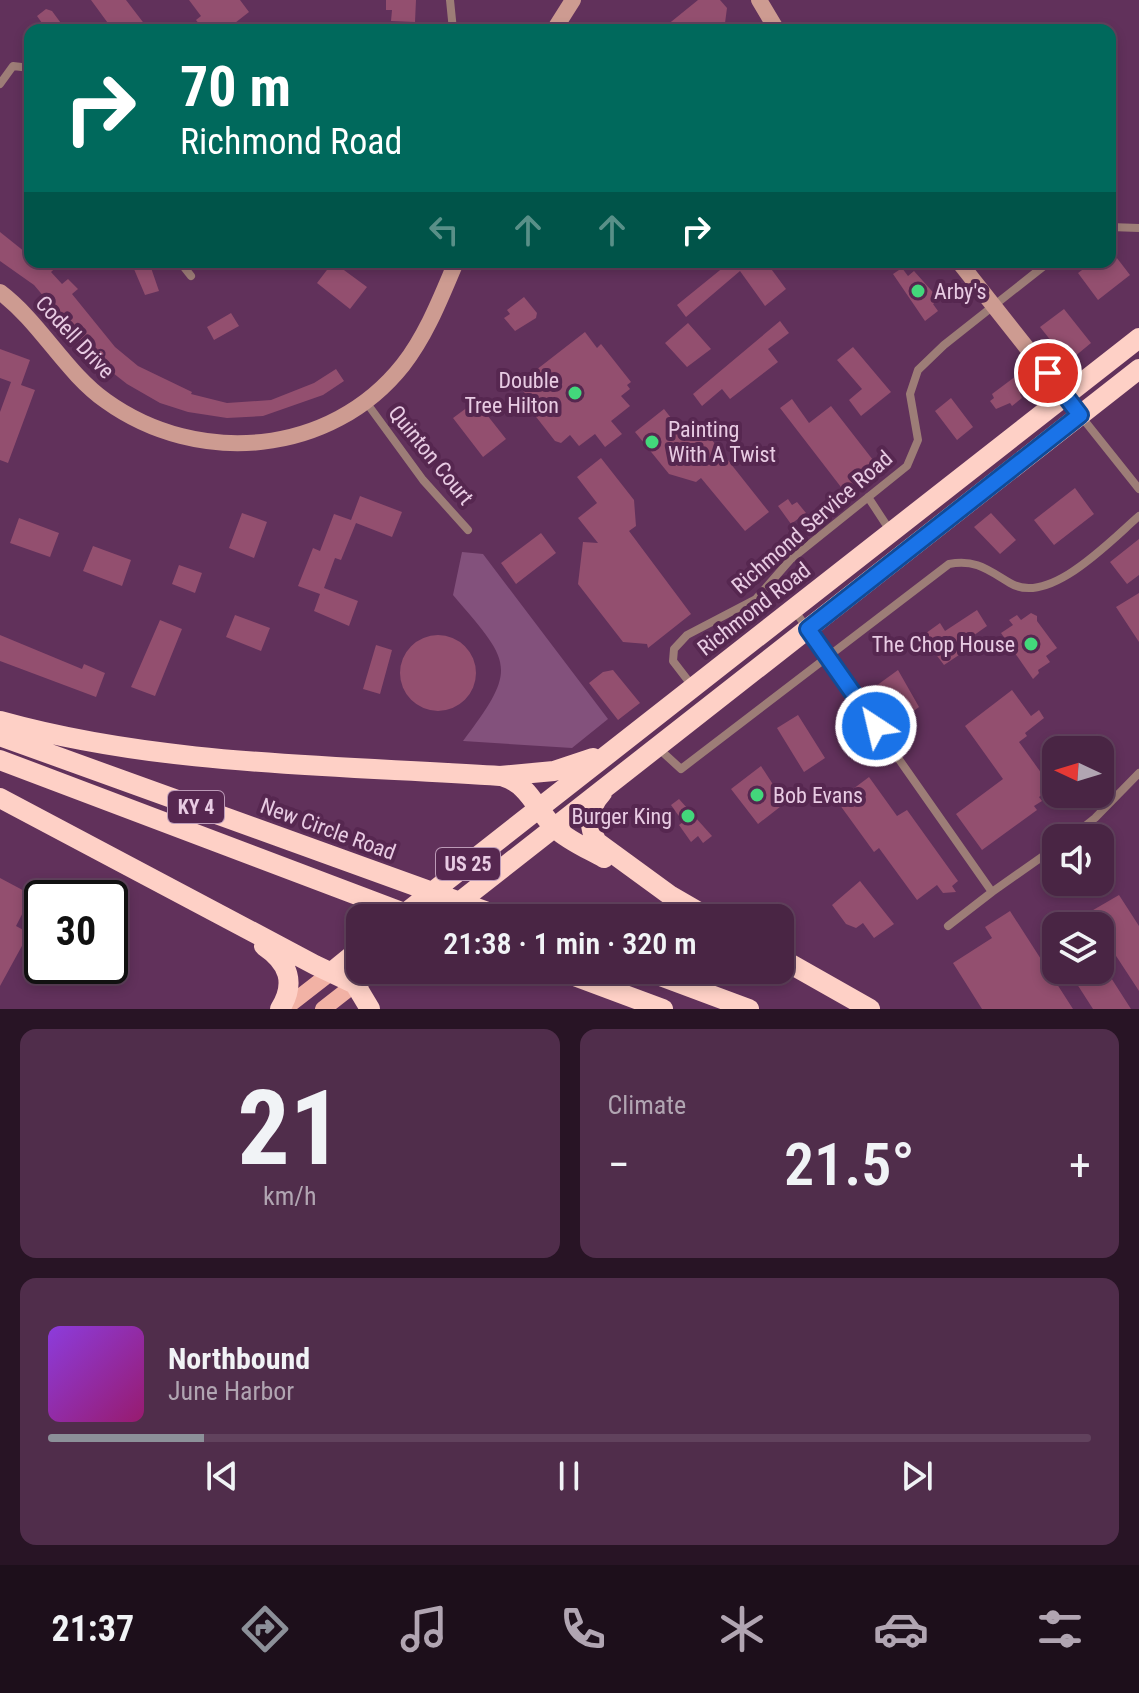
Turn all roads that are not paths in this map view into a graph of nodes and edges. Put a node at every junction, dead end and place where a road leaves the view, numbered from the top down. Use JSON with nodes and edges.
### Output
{"nodes":[{"id":1,"x":450,"y":0,"type":"edge"},
{"id":2,"x":573,"y":0,"type":"edge"},
{"id":3,"x":759,"y":0,"type":"edge"},
{"id":4,"x":452,"y":24,"type":"edge"},
{"id":5,"x":558,"y":24,"type":"edge"},
{"id":6,"x":773,"y":24,"type":"edge"},
{"id":7,"x":24,"y":67,"type":"edge"},
{"id":8,"x":0,"y":84,"type":"edge"},
{"id":9,"x":1116,"y":227,"type":"edge"},
{"id":10,"x":1139,"y":228,"type":"edge"},
{"id":11,"x":185,"y":268,"type":"edge"},
{"id":12,"x":453,"y":268,"type":"edge"},
{"id":13,"x":964,"y":268,"type":"edge"},
{"id":14,"x":1042,"y":268,"type":"edge"},
{"id":15,"x":191,"y":276,"type":"dead end"},
{"id":16,"x":0,"y":292,"type":"edge"},
{"id":17,"x":994,"y":307,"type":"junction"},
{"id":18,"x":1139,"y":338,"type":"edge"},
{"id":19,"x":1139,"y":369,"type":"edge"},
{"id":20,"x":1066,"y":395,"type":"junction"},
{"id":21,"x":366,"y":402,"type":"junction"},
{"id":22,"x":1080,"y":415,"type":"junction"},
{"id":23,"x":1139,"y":489,"type":"edge"},
{"id":24,"x":868,"y":497,"type":"junction"},
{"id":25,"x":1139,"y":516,"type":"edge"},
{"id":26,"x":468,"y":530,"type":"dead end"},
{"id":27,"x":891,"y":532,"type":"junction"},
{"id":28,"x":794,"y":609,"type":"junction"},
{"id":29,"x":808,"y":629,"type":"junction"},
{"id":30,"x":827,"y":656,"type":"junction"},
{"id":31,"x":694,"y":688,"type":"junction"},
{"id":32,"x":0,"y":721,"type":"edge"},
{"id":33,"x":0,"y":736,"type":"edge"},
{"id":34,"x":657,"y":747,"type":"junction"},
{"id":35,"x":615,"y":749,"type":"junction"},
{"id":36,"x":0,"y":760,"type":"edge"},
{"id":37,"x":1139,"y":773,"type":"edge"},
{"id":38,"x":500,"y":776,"type":"junction"},
{"id":39,"x":613,"y":781,"type":"junction"},
{"id":40,"x":0,"y":798,"type":"edge"},
{"id":41,"x":538,"y":810,"type":"junction"},
{"id":42,"x":1087,"y":824,"type":"edge"},
{"id":43,"x":554,"y":828,"type":"junction"},
{"id":44,"x":1042,"y":857,"type":"edge"},
{"id":45,"x":660,"y":889,"type":"junction"},
{"id":46,"x":992,"y":892,"type":"junction"},
{"id":47,"x":381,"y":904,"type":"edge"},
{"id":48,"x":417,"y":904,"type":"edge"},
{"id":49,"x":457,"y":904,"type":"edge"},
{"id":50,"x":466,"y":904,"type":"edge"},
{"id":51,"x":685,"y":904,"type":"edge"},
{"id":52,"x":218,"y":915,"type":"junction"},
{"id":53,"x":948,"y":926,"type":"dead end"},
{"id":54,"x":346,"y":960,"type":"edge"},
{"id":55,"x":794,"y":966,"type":"edge"},
{"id":56,"x":333,"y":971,"type":"junction"},
{"id":57,"x":346,"y":979,"type":"edge"},
{"id":58,"x":355,"y":984,"type":"joint"},
{"id":59,"x":596,"y":984,"type":"edge"},
{"id":60,"x":682,"y":984,"type":"edge"},
{"id":61,"x":282,"y":1009,"type":"edge"},
{"id":62,"x":323,"y":1009,"type":"edge"},
{"id":63,"x":370,"y":1009,"type":"edge"},
{"id":64,"x":663,"y":1009,"type":"edge"},
{"id":65,"x":749,"y":1009,"type":"edge"},
{"id":66,"x":870,"y":1009,"type":"edge"}],
"edges":[{"from":1,"to":4,"type":"street"},
{"from":2,"to":5,"type":"street"},
{"from":3,"to":6,"type":"street"},
{"from":7,"to":8,"type":"street"},
{"from":9,"to":10,"type":"street"},
{"from":11,"to":15,"type":"street"},
{"from":12,"to":21,"type":"street","name":"Codell Drive"},
{"from":13,"to":17,"type":"street"},
{"from":14,"to":17,"type":"street","name":"Richmond Service Road"},
{"from":16,"to":21,"type":"street","name":"Codell Drive"},
{"from":17,"to":20,"type":"street"},
{"from":17,"to":24,"type":"street","name":"Richmond Service Road"},
{"from":18,"to":20,"type":"highway","name":"Richmond Road","number":"US 25"},
{"from":19,"to":22,"type":"highway","number":"US 25"},
{"from":20,"to":22,"type":"street"},
{"from":20,"to":27,"type":"highway","name":"Richmond Road","number":"US 25"},
{"from":21,"to":26,"type":"street","name":"Quinton Court"},
{"from":22,"to":23,"type":"street"},
{"from":22,"to":29,"type":"highway","number":"US 25"},
{"from":24,"to":27,"type":"street"},
{"from":24,"to":31,"type":"street","name":"Richmond Service Road"},
{"from":25,"to":30,"type":"street"},
{"from":27,"to":28,"type":"highway","name":"Richmond Road","number":"US 25"},
{"from":28,"to":29,"type":"street"},
{"from":28,"to":31,"type":"highway","name":"Richmond Road","number":"US 25"},
{"from":29,"to":30,"type":"street"},
{"from":29,"to":34,"type":"highway","number":"US 25"},
{"from":30,"to":34,"type":"street"},
{"from":30,"to":46,"type":"street"},
{"from":31,"to":35,"type":"highway","name":"Richmond Road","number":"US 25"},
{"from":32,"to":38,"type":"highway"},
{"from":33,"to":50,"type":"highway","name":"New Circle Road","number":"KY 4"},
{"from":34,"to":39,"type":"highway","number":"US 25"},
{"from":35,"to":38,"type":"highway"},
{"from":35,"to":41,"type":"highway","name":"Richmond Road","number":"US 25"},
{"from":36,"to":47,"type":"highway","number":"KY 4"},
{"from":37,"to":42,"type":"street"},
{"from":38,"to":41,"type":"highway"},
{"from":39,"to":43,"type":"highway","number":"US 25"},
{"from":39,"to":45,"type":"highway"},
{"from":40,"to":52,"type":"highway"},
{"from":41,"to":43,"type":"highway"},
{"from":41,"to":48,"type":"highway","name":"Richmond Road","number":"US 25"},
{"from":43,"to":45,"type":"highway"},
{"from":43,"to":49,"type":"highway","number":"US 25"},
{"from":44,"to":46,"type":"street"},
{"from":45,"to":51,"type":"highway"},
{"from":46,"to":53,"type":"street"},
{"from":52,"to":56,"type":"highway"},
{"from":52,"to":61,"type":"highway"},
{"from":54,"to":56,"type":"highway"},
{"from":55,"to":66,"type":"highway"},
{"from":56,"to":57,"type":"highway"},
{"from":56,"to":61,"type":"main road"},
{"from":58,"to":62,"type":"main road"},
{"from":58,"to":63,"type":"highway"},
{"from":59,"to":64,"type":"highway"},
{"from":60,"to":65,"type":"highway"}]}
